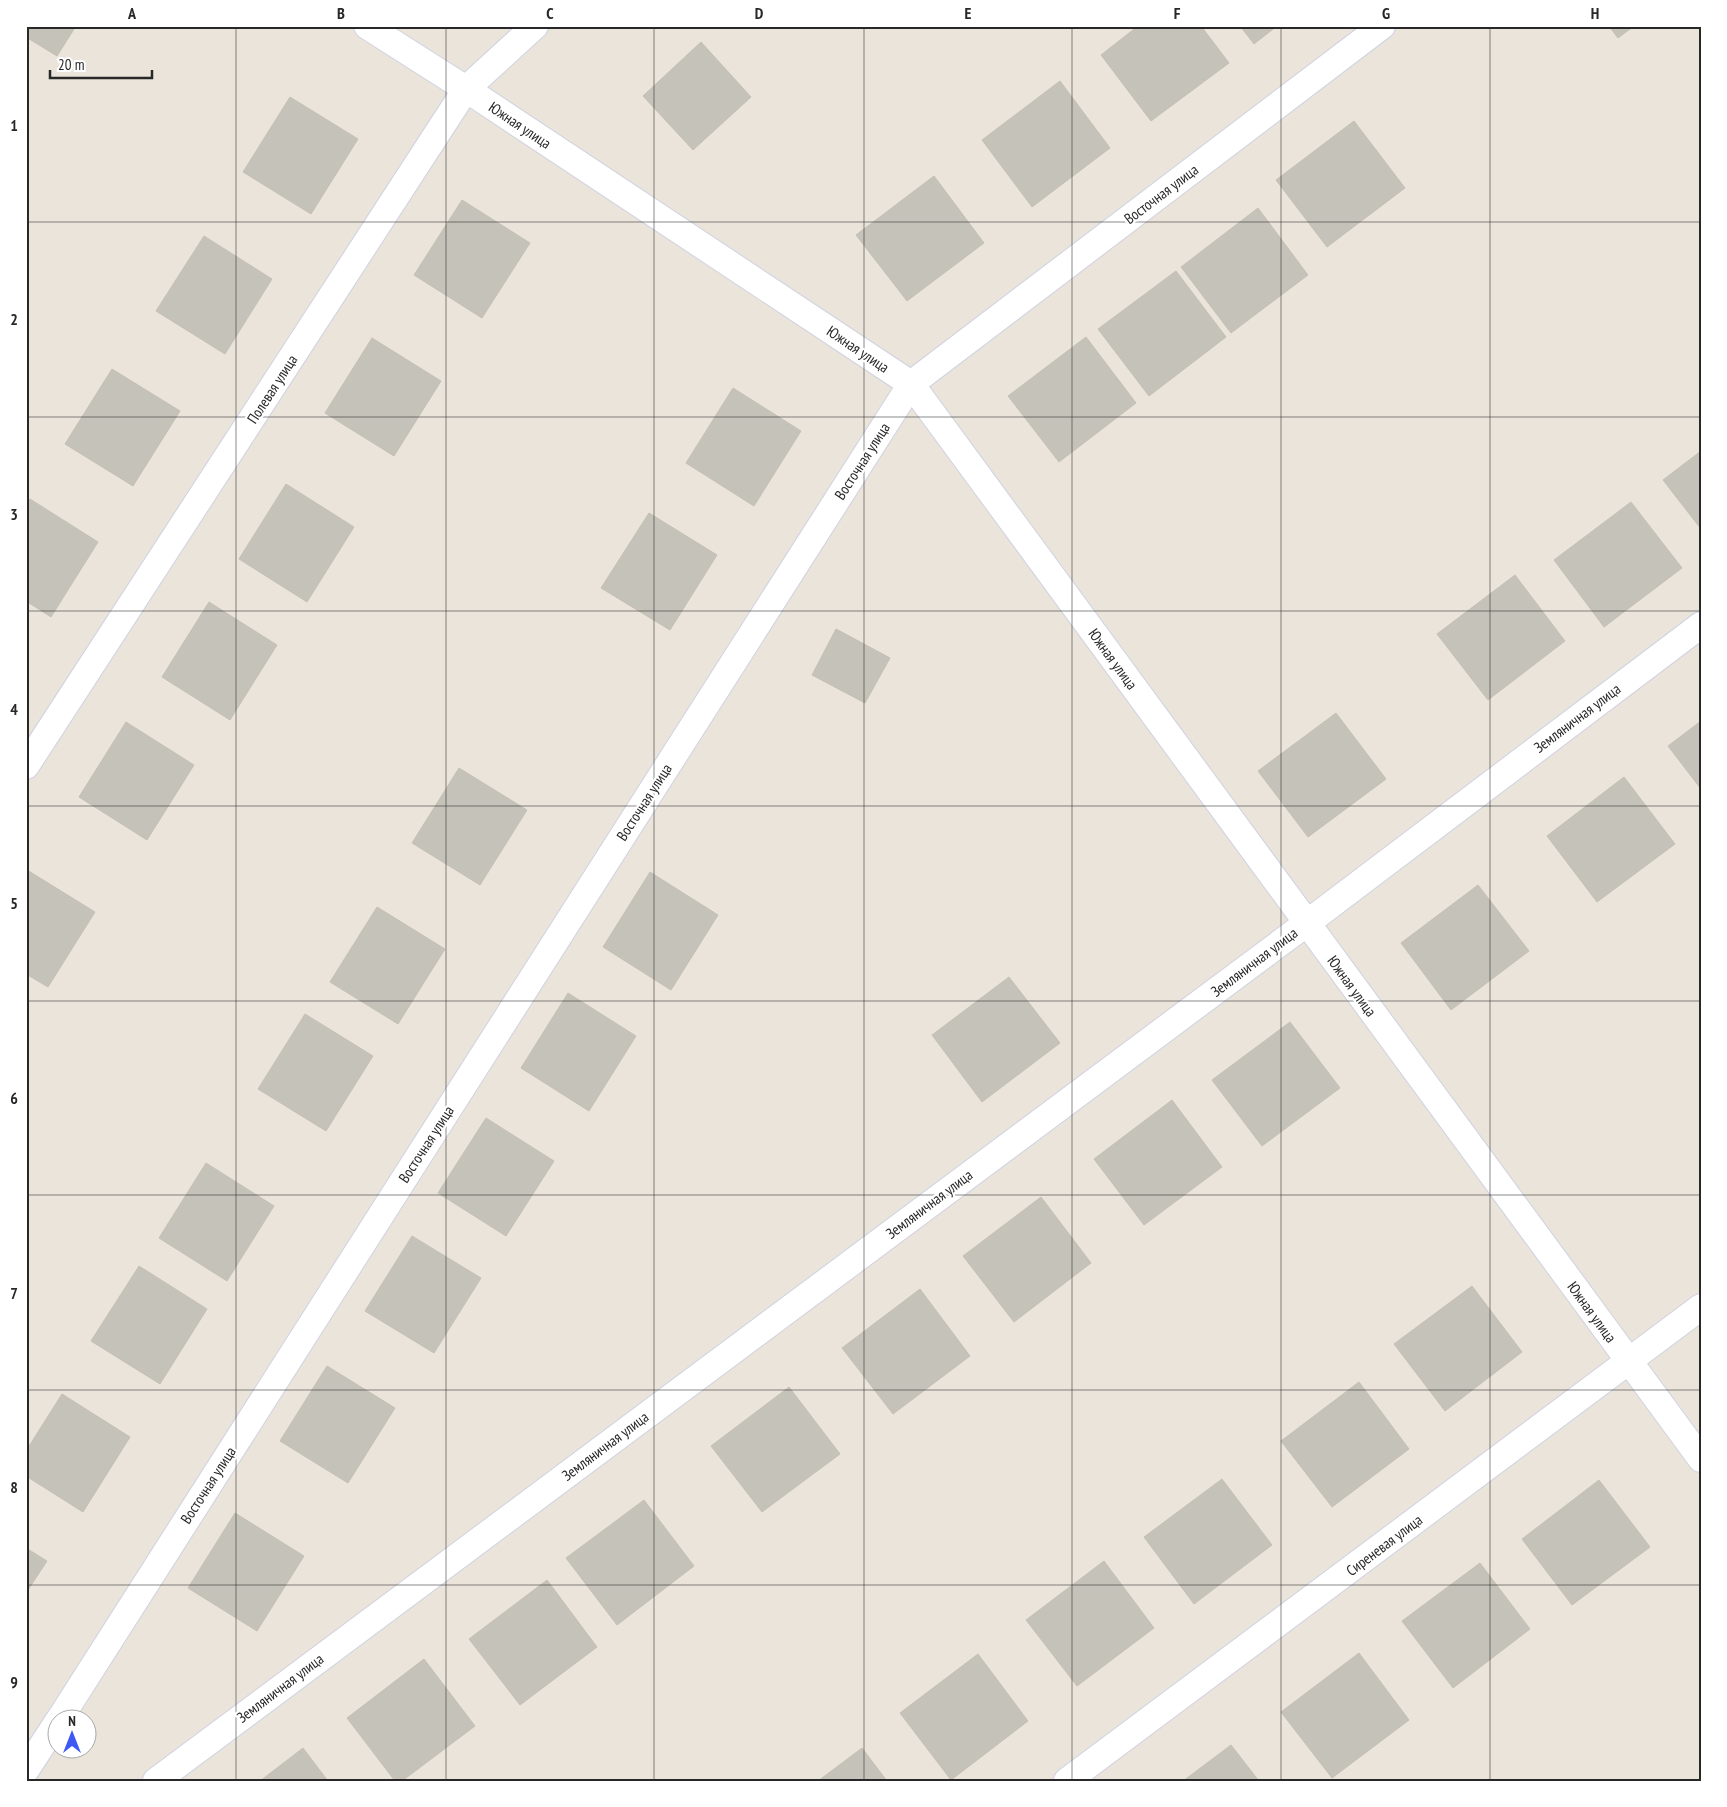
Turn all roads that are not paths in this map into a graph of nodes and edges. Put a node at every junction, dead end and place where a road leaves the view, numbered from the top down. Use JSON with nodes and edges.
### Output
{"nodes":[{"id":1,"x":367,"y":26,"type":"edge"},
{"id":2,"x":535,"y":26,"type":"edge"},
{"id":3,"x":1382,"y":26,"type":"edge"},
{"id":4,"x":466,"y":89,"type":"junction"},
{"id":5,"x":910,"y":384,"type":"junction"},
{"id":6,"x":1701,"y":625,"type":"edge"},
{"id":7,"x":26,"y":766,"type":"edge"},
{"id":8,"x":1306,"y":923,"type":"junction"},
{"id":9,"x":1701,"y":1308,"type":"edge"},
{"id":10,"x":1630,"y":1362,"type":"junction"},
{"id":11,"x":1701,"y":1459,"type":"edge"},
{"id":12,"x":64,"y":1710,"type":"edge"},
{"id":13,"x":48,"y":1736,"type":"edge"},
{"id":14,"x":26,"y":1770,"type":"edge"},
{"id":15,"x":156,"y":1781,"type":"edge"},
{"id":16,"x":1067,"y":1781,"type":"edge"}],
"edges":[{"from":1,"to":4,"type":"street","name":"Южная улица"},
{"from":2,"to":4,"type":"street","name":"Полевая улица"},
{"from":3,"to":5,"type":"street","name":"Восточная улица"},
{"from":4,"to":5,"type":"street","name":"Южная улица"},
{"from":4,"to":7,"type":"street","name":"Полевая улица"},
{"from":5,"to":8,"type":"street","name":"Южная улица"},
{"from":5,"to":12,"type":"street","name":"Восточная улица"},
{"from":6,"to":8,"type":"street","name":"Земляничная улица"},
{"from":8,"to":10,"type":"street","name":"Южная улица"},
{"from":8,"to":15,"type":"street","name":"Земляничная улица"},
{"from":9,"to":10,"type":"street","name":"Сиреневая улица"},
{"from":10,"to":11,"type":"street","name":"Южная улица"},
{"from":10,"to":16,"type":"street","name":"Сиреневая улица"},
{"from":13,"to":14,"type":"street","name":"Восточная улица"}]}
